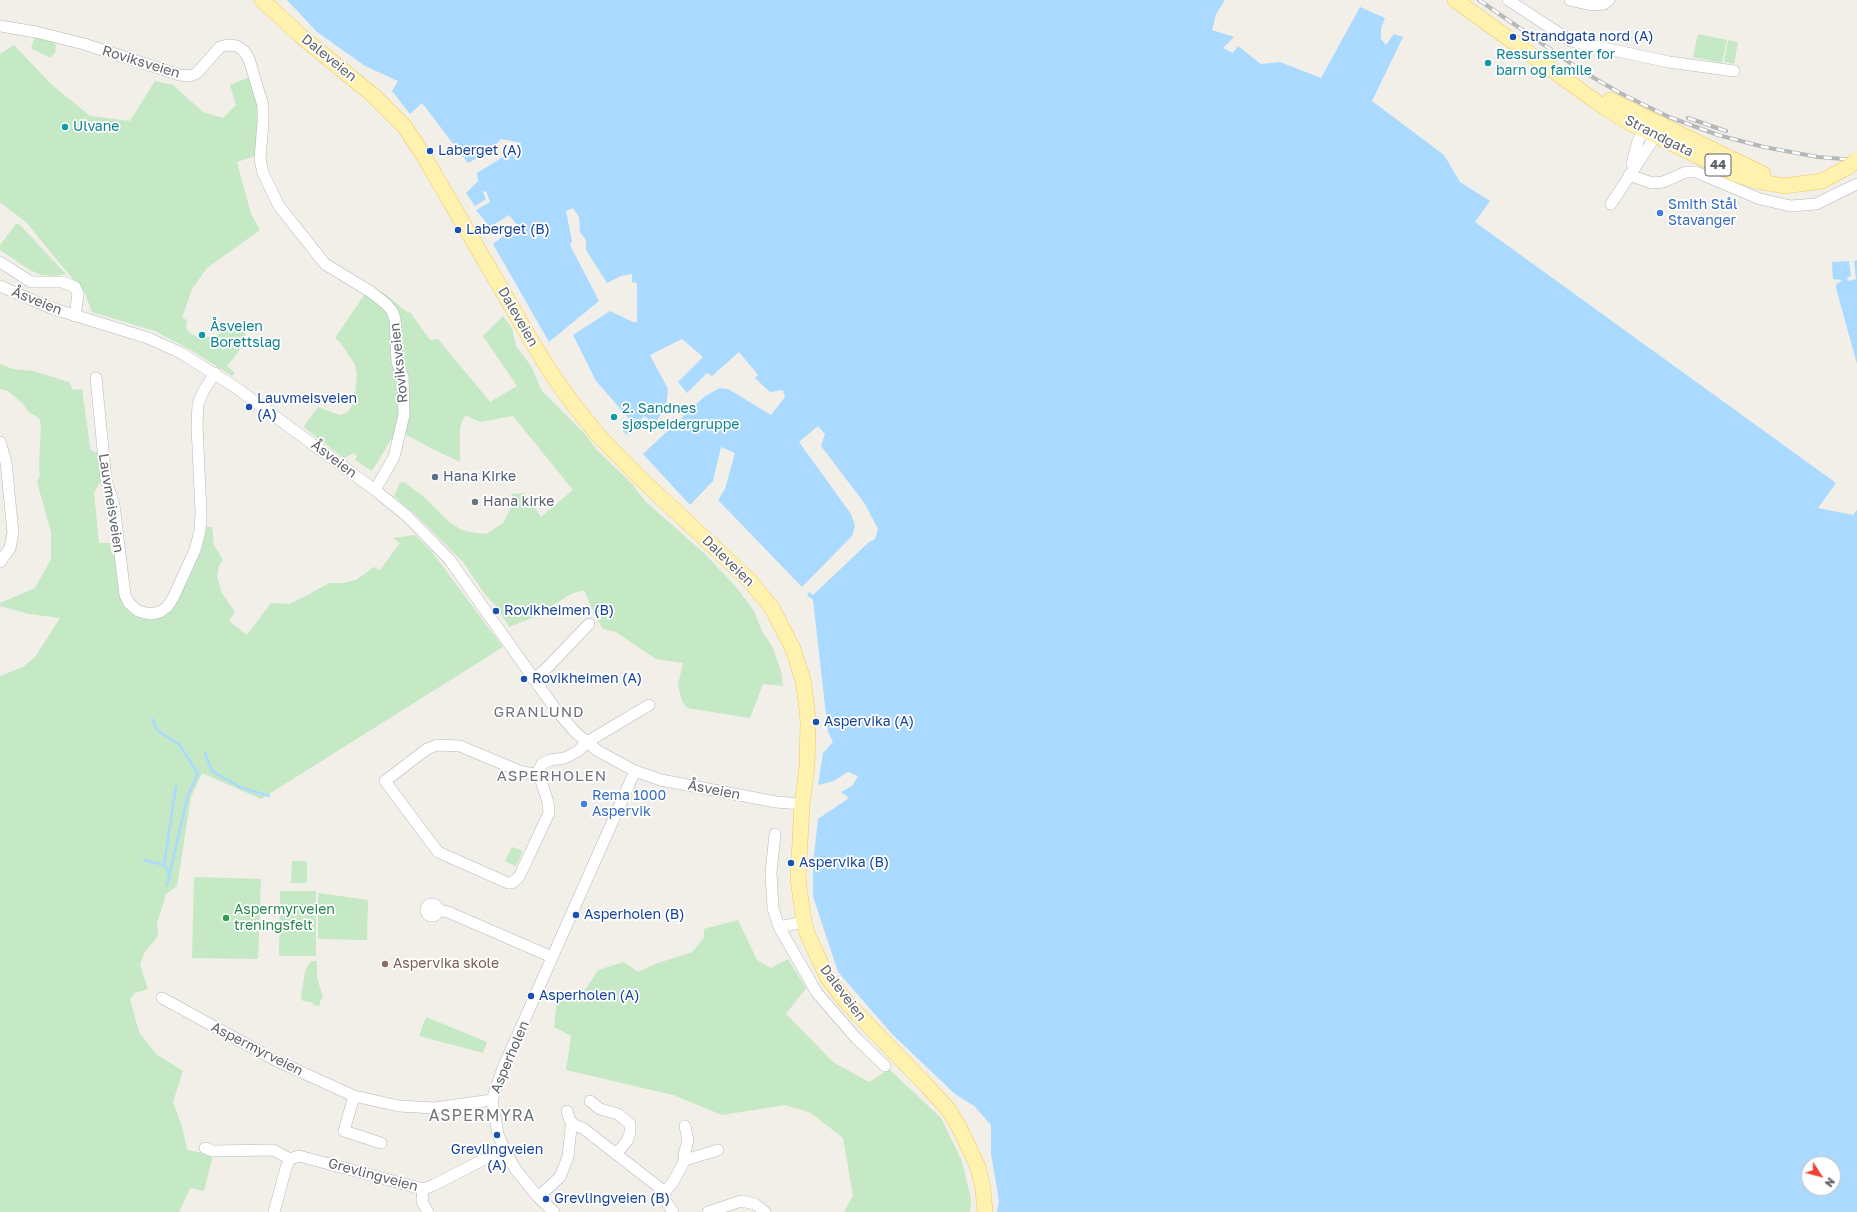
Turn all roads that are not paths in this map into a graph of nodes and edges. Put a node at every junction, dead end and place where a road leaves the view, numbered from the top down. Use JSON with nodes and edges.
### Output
{"nodes":[{"id":1,"x":262,"y":0,"type":"edge"},
{"id":2,"x":1455,"y":0,"type":"edge"},
{"id":3,"x":1508,"y":0,"type":"edge"},
{"id":4,"x":1570,"y":0,"type":"edge"},
{"id":5,"x":1609,"y":0,"type":"edge"},
{"id":6,"x":1471,"y":4,"type":"edge"},
{"id":7,"x":0,"y":26,"type":"edge"},
{"id":8,"x":1734,"y":71,"type":"dead end"},
{"id":9,"x":1651,"y":129,"type":"junction"},
{"id":10,"x":1852,"y":163,"type":"edge"},
{"id":11,"x":1628,"y":175,"type":"junction"},
{"id":12,"x":1857,"y":184,"type":"edge"},
{"id":13,"x":1611,"y":204,"type":"dead end"},
{"id":14,"x":0,"y":262,"type":"edge"},
{"id":15,"x":0,"y":286,"type":"edge"},
{"id":16,"x":75,"y":316,"type":"junction"},
{"id":17,"x":215,"y":373,"type":"junction"},
{"id":18,"x":96,"y":378,"type":"dead end"},
{"id":19,"x":0,"y":442,"type":"edge"},
{"id":20,"x":375,"y":490,"type":"junction"},
{"id":21,"x":0,"y":562,"type":"edge"},
{"id":22,"x":589,"y":624,"type":"dead end"},
{"id":23,"x":533,"y":679,"type":"junction"},
{"id":24,"x":649,"y":705,"type":"dead end"},
{"id":25,"x":587,"y":742,"type":"junction"},
{"id":26,"x":635,"y":771,"type":"junction"},
{"id":27,"x":536,"y":774,"type":"junction"},
{"id":28,"x":802,"y":804,"type":"junction"},
{"id":29,"x":775,"y":834,"type":"dead end"},
{"id":30,"x":438,"y":910,"type":"dead end"},
{"id":31,"x":804,"y":922,"type":"junction"},
{"id":32,"x":779,"y":927,"type":"junction"},
{"id":33,"x":552,"y":957,"type":"junction"},
{"id":34,"x":162,"y":998,"type":"dead end"},
{"id":35,"x":885,"y":1066,"type":"dead end"},
{"id":36,"x":354,"y":1096,"type":"junction"},
{"id":37,"x":492,"y":1100,"type":"junction"},
{"id":38,"x":590,"y":1101,"type":"dead end"},
{"id":39,"x":567,"y":1111,"type":"dead end"},
{"id":40,"x":575,"y":1125,"type":"junction"},
{"id":41,"x":685,"y":1126,"type":"dead end"},
{"id":42,"x":381,"y":1143,"type":"dead end"},
{"id":43,"x":205,"y":1148,"type":"dead end"},
{"id":44,"x":504,"y":1149,"type":"junction"},
{"id":45,"x":718,"y":1150,"type":"dead end"},
{"id":46,"x":616,"y":1154,"type":"junction"},
{"id":47,"x":290,"y":1159,"type":"junction"},
{"id":48,"x":685,"y":1160,"type":"junction"},
{"id":49,"x":423,"y":1189,"type":"junction"},
{"id":50,"x":665,"y":1192,"type":"junction"},
{"id":51,"x":538,"y":1198,"type":"junction"},
{"id":52,"x":274,"y":1212,"type":"edge"},
{"id":53,"x":428,"y":1212,"type":"edge"},
{"id":54,"x":554,"y":1212,"type":"edge"},
{"id":55,"x":673,"y":1212,"type":"edge"},
{"id":56,"x":708,"y":1212,"type":"edge"},
{"id":57,"x":765,"y":1212,"type":"edge"},
{"id":58,"x":985,"y":1212,"type":"edge"}],
"edges":[{"from":1,"to":28,"type":"main road","name":"Daleveien"},
{"from":2,"to":6,"type":"main road","name":"Strandgata","number":"44"},
{"from":3,"to":8,"type":"street"},
{"from":4,"to":5,"type":"street"},
{"from":6,"to":9,"type":"main road","name":"Strandgata","number":"44"},
{"from":7,"to":20,"type":"street","name":"Roviksveien"},
{"from":9,"to":10,"type":"main road","name":"Strandgata","number":"44"},
{"from":9,"to":11,"type":"street"},
{"from":11,"to":12,"type":"street"},
{"from":11,"to":13,"type":"street"},
{"from":14,"to":16,"type":"street","name":"Åsveien"},
{"from":15,"to":16,"type":"street","name":"Åsveien"},
{"from":16,"to":17,"type":"street","name":"Åsveien"},
{"from":17,"to":18,"type":"street","name":"Lauvmeisveien"},
{"from":17,"to":20,"type":"street","name":"Åsveien"},
{"from":19,"to":21,"type":"street"},
{"from":20,"to":23,"type":"street","name":"Åsveien"},
{"from":22,"to":23,"type":"street"},
{"from":23,"to":25,"type":"street","name":"Åsveien"},
{"from":24,"to":25,"type":"street"},
{"from":25,"to":26,"type":"street","name":"Åsveien"},
{"from":25,"to":27,"type":"street"},
{"from":26,"to":28,"type":"street","name":"Åsveien"},
{"from":26,"to":33,"type":"street","name":"Asperholen"},
{"from":27,"to":27,"type":"street"},
{"from":28,"to":31,"type":"main road","name":"Daleveien"},
{"from":29,"to":32,"type":"street","name":"Daleveien"},
{"from":30,"to":33,"type":"street"},
{"from":31,"to":32,"type":"street"},
{"from":31,"to":58,"type":"main road","name":"Daleveien"},
{"from":32,"to":35,"type":"street","name":"Daleveien"},
{"from":33,"to":37,"type":"street","name":"Asperholen"},
{"from":34,"to":36,"type":"street","name":"Aspermyrveien"},
{"from":36,"to":37,"type":"street","name":"Aspermyrveien"},
{"from":36,"to":42,"type":"street"},
{"from":37,"to":44,"type":"street","name":"Asperholen"},
{"from":38,"to":46,"type":"street"},
{"from":39,"to":40,"type":"street"},
{"from":40,"to":46,"type":"street"},
{"from":40,"to":51,"type":"street"},
{"from":41,"to":48,"type":"street"},
{"from":43,"to":47,"type":"street"},
{"from":44,"to":49,"type":"street","name":"Grevlingveien"},
{"from":44,"to":51,"type":"street","name":"Asperholen"},
{"from":45,"to":48,"type":"street"},
{"from":46,"to":50,"type":"street"},
{"from":47,"to":49,"type":"street","name":"Grevlingveien"},
{"from":47,"to":52,"type":"street"},
{"from":48,"to":50,"type":"street"},
{"from":49,"to":53,"type":"street"},
{"from":50,"to":55,"type":"street"},
{"from":51,"to":54,"type":"street","name":"Asperholen"},
{"from":56,"to":57,"type":"street"}]}
